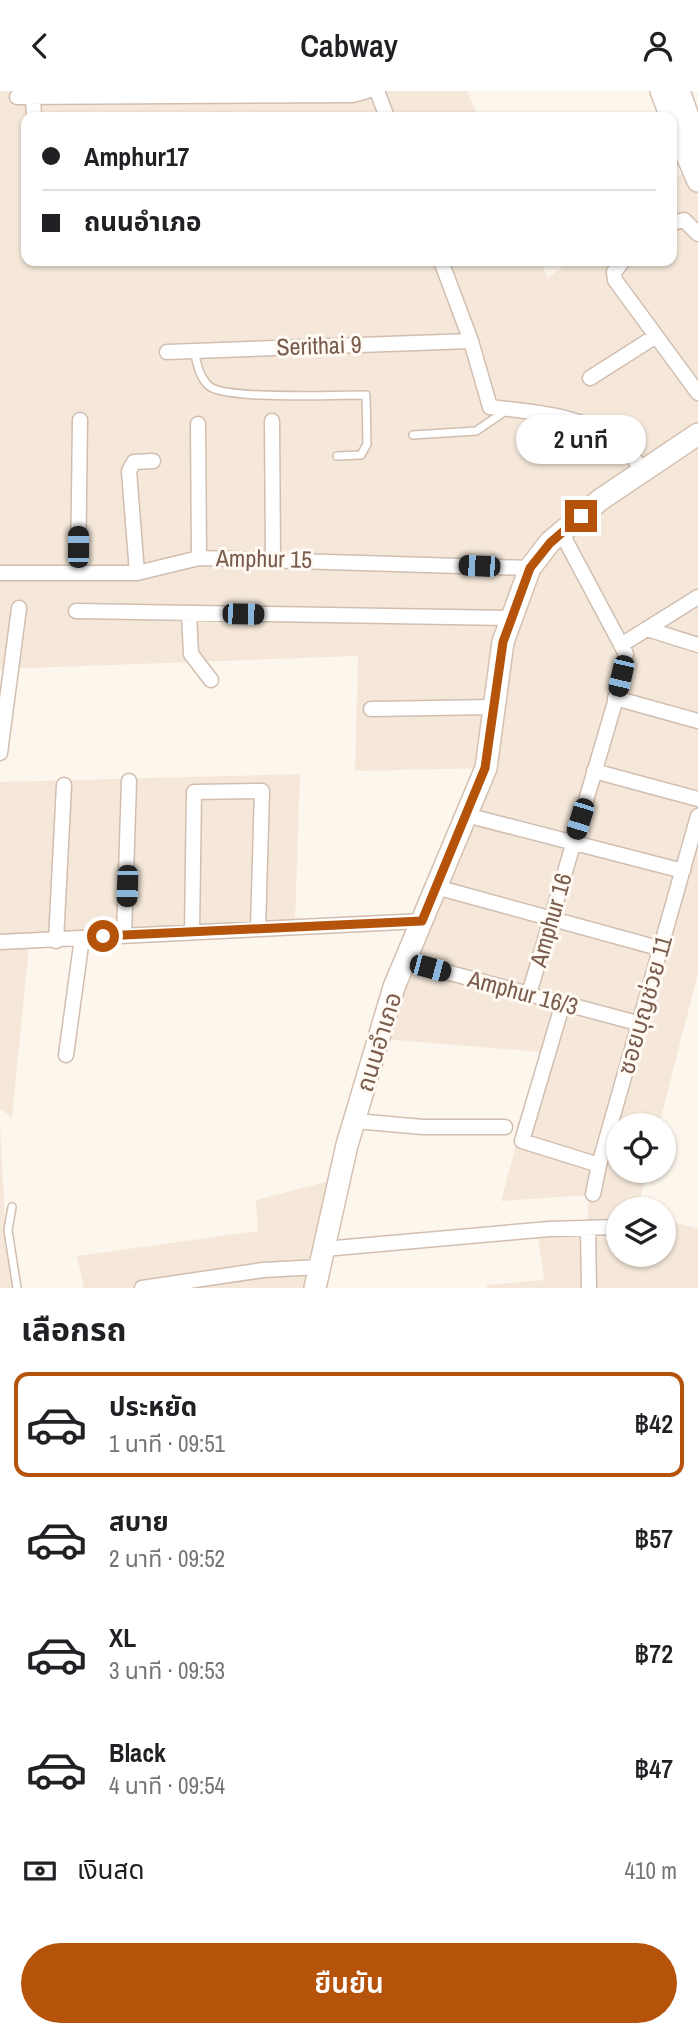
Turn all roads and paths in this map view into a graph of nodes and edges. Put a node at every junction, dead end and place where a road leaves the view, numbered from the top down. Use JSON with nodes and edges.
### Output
{"nodes":[{"id":1,"x":367,"y":91,"type":"edge"},
{"id":2,"x":377,"y":91,"type":"edge"},
{"id":3,"x":661,"y":91,"type":"edge"},
{"id":4,"x":679,"y":91,"type":"edge"},
{"id":5,"x":17,"y":97,"type":"dead end"},
{"id":6,"x":33,"y":97,"type":"junction"},
{"id":7,"x":34,"y":112,"type":"edge"},
{"id":8,"x":385,"y":112,"type":"edge"},
{"id":9,"x":668,"y":112,"type":"edge"},
{"id":10,"x":677,"y":133,"type":"edge"},
{"id":11,"x":698,"y":144,"type":"edge"},
{"id":12,"x":698,"y":181,"type":"edge"},
{"id":13,"x":677,"y":222,"type":"edge"},
{"id":14,"x":698,"y":234,"type":"edge"},
{"id":15,"x":442,"y":266,"type":"edge"},
{"id":16,"x":619,"y":266,"type":"edge"},
{"id":17,"x":656,"y":336,"type":"junction"},
{"id":18,"x":471,"y":341,"type":"junction"},
{"id":19,"x":194,"y":351,"type":"junction"},
{"id":20,"x":167,"y":352,"type":"dead end"},
{"id":21,"x":590,"y":378,"type":"dead end"},
{"id":22,"x":698,"y":393,"type":"edge"},
{"id":23,"x":508,"y":409,"type":"junction"},
{"id":24,"x":80,"y":420,"type":"dead end"},
{"id":25,"x":272,"y":421,"type":"dead end"},
{"id":26,"x":198,"y":424,"type":"dead end"},
{"id":27,"x":413,"y":435,"type":"dead end"},
{"id":28,"x":698,"y":435,"type":"edge"},
{"id":29,"x":337,"y":456,"type":"dead end"},
{"id":30,"x":153,"y":461,"type":"dead end"},
{"id":31,"x":644,"y":470,"type":"junction"},
{"id":32,"x":561,"y":532,"type":"junction"},
{"id":33,"x":199,"y":558,"type":"junction"},
{"id":34,"x":273,"y":559,"type":"junction"},
{"id":35,"x":530,"y":568,"type":"junction"},
{"id":36,"x":78,"y":572,"type":"junction"},
{"id":37,"x":0,"y":573,"type":"edge"},
{"id":38,"x":137,"y":573,"type":"junction"},
{"id":39,"x":698,"y":597,"type":"edge"},
{"id":40,"x":19,"y":608,"type":"dead end"},
{"id":41,"x":76,"y":611,"type":"dead end"},
{"id":42,"x":189,"y":613,"type":"junction"},
{"id":43,"x":512,"y":618,"type":"junction"},
{"id":44,"x":647,"y":629,"type":"junction"},
{"id":45,"x":621,"y":645,"type":"junction"},
{"id":46,"x":698,"y":645,"type":"edge"},
{"id":47,"x":211,"y":680,"type":"dead end"},
{"id":48,"x":615,"y":698,"type":"junction"},
{"id":49,"x":494,"y":707,"type":"junction"},
{"id":50,"x":371,"y":709,"type":"dead end"},
{"id":51,"x":698,"y":722,"type":"edge"},
{"id":52,"x":0,"y":753,"type":"edge"},
{"id":53,"x":594,"y":771,"type":"junction"},
{"id":54,"x":129,"y":781,"type":"dead end"},
{"id":55,"x":64,"y":785,"type":"dead end"},
{"id":56,"x":698,"y":799,"type":"edge"},
{"id":57,"x":466,"y":815,"type":"junction"},
{"id":58,"x":698,"y":817,"type":"edge"},
{"id":59,"x":573,"y":842,"type":"junction"},
{"id":60,"x":683,"y":870,"type":"junction"},
{"id":61,"x":436,"y":887,"type":"junction"},
{"id":62,"x":551,"y":918,"type":"junction"},
{"id":63,"x":422,"y":921,"type":"junction"},
{"id":64,"x":258,"y":928,"type":"junction"},
{"id":65,"x":192,"y":932,"type":"junction"},
{"id":66,"x":124,"y":935,"type":"junction"},
{"id":67,"x":82,"y":938,"type":"junction"},
{"id":68,"x":56,"y":941,"type":"junction"},
{"id":69,"x":0,"y":942,"type":"edge"},
{"id":70,"x":662,"y":949,"type":"junction"},
{"id":71,"x":405,"y":961,"type":"junction"},
{"id":72,"x":529,"y":994,"type":"junction"},
{"id":73,"x":563,"y":1003,"type":"junction"},
{"id":74,"x":641,"y":1024,"type":"junction"},
{"id":75,"x":66,"y":1055,"type":"dead end"},
{"id":76,"x":355,"y":1121,"type":"junction"},
{"id":77,"x":505,"y":1127,"type":"dead end"},
{"id":78,"x":598,"y":1165,"type":"junction"},
{"id":79,"x":593,"y":1194,"type":"dead end"},
{"id":80,"x":12,"y":1207,"type":"dead end"},
{"id":81,"x":606,"y":1227,"type":"edge"},
{"id":82,"x":588,"y":1228,"type":"junction"},
{"id":83,"x":322,"y":1258,"type":"junction"},
{"id":84,"x":17,"y":1288,"type":"edge"},
{"id":85,"x":142,"y":1288,"type":"edge"},
{"id":86,"x":315,"y":1288,"type":"edge"},
{"id":87,"x":589,"y":1288,"type":"edge"}],
"edges":[{"from":1,"to":6,"type":"street"},
{"from":2,"to":8,"type":"street"},
{"from":3,"to":9,"type":"street"},
{"from":4,"to":11,"type":"street"},
{"from":5,"to":6,"type":"street"},
{"from":6,"to":7,"type":"street"},
{"from":10,"to":12,"type":"street"},
{"from":13,"to":14,"type":"street"},
{"from":15,"to":18,"type":"street"},
{"from":16,"to":17,"type":"street"},
{"from":17,"to":21,"type":"street"},
{"from":17,"to":22,"type":"street"},
{"from":18,"to":19,"type":"street","name":"Serithai 9"},
{"from":18,"to":23,"type":"street"},
{"from":19,"to":20,"type":"street","name":"Serithai 9"},
{"from":19,"to":29,"type":"lane"},
{"from":23,"to":27,"type":"lane"},
{"from":23,"to":31,"type":"street"},
{"from":24,"to":36,"type":"street"},
{"from":25,"to":34,"type":"street"},
{"from":26,"to":33,"type":"street"},
{"from":28,"to":31,"type":"street","name":"ถนนอำเภอ"},
{"from":30,"to":38,"type":"street"},
{"from":31,"to":32,"type":"street","name":"ถนนอำเภอ"},
{"from":32,"to":35,"type":"street","name":"ถนนอำเภอ"},
{"from":32,"to":45,"type":"street","name":"Amphur 16"},
{"from":33,"to":34,"type":"street","name":"Amphur 15"},
{"from":33,"to":38,"type":"street","name":"Amphur 15"},
{"from":34,"to":35,"type":"street","name":"Amphur 15"},
{"from":35,"to":43,"type":"street","name":"ถนนอำเภอ"},
{"from":36,"to":37,"type":"street","name":"Amphur 15"},
{"from":36,"to":38,"type":"street","name":"Amphur 15"},
{"from":39,"to":44,"type":"street"},
{"from":40,"to":52,"type":"street"},
{"from":41,"to":42,"type":"street"},
{"from":42,"to":43,"type":"street"},
{"from":42,"to":47,"type":"street"},
{"from":43,"to":49,"type":"street","name":"ถนนอำเภอ"},
{"from":44,"to":45,"type":"street"},
{"from":44,"to":46,"type":"street"},
{"from":45,"to":48,"type":"street","name":"Amphur 16"},
{"from":48,"to":51,"type":"street"},
{"from":48,"to":53,"type":"street","name":"Amphur 16"},
{"from":49,"to":50,"type":"street"},
{"from":49,"to":57,"type":"street","name":"ถนนอำเภอ"},
{"from":53,"to":56,"type":"street"},
{"from":53,"to":59,"type":"street","name":"Amphur 16"},
{"from":54,"to":66,"type":"street"},
{"from":55,"to":68,"type":"street"},
{"from":57,"to":59,"type":"street"},
{"from":57,"to":61,"type":"street","name":"ถนนอำเภอ"},
{"from":58,"to":60,"type":"street","name":"ซอยบุญช่วย 11"},
{"from":59,"to":60,"type":"street"},
{"from":59,"to":62,"type":"street","name":"Amphur 16"},
{"from":60,"to":70,"type":"street","name":"ซอยบุญช่วย 11"},
{"from":61,"to":62,"type":"street"},
{"from":61,"to":63,"type":"street","name":"ถนนอำเภอ"},
{"from":62,"to":70,"type":"street"},
{"from":62,"to":72,"type":"street","name":"Amphur 16"},
{"from":63,"to":64,"type":"street"},
{"from":63,"to":71,"type":"street","name":"ถนนอำเภอ"},
{"from":64,"to":65,"type":"street"},
{"from":64,"to":65,"type":"street"},
{"from":65,"to":66,"type":"street"},
{"from":66,"to":67,"type":"street"},
{"from":67,"to":68,"type":"street"},
{"from":67,"to":75,"type":"street"},
{"from":68,"to":69,"type":"street"},
{"from":70,"to":74,"type":"street","name":"ซอยบุญช่วย 11"},
{"from":71,"to":72,"type":"street","name":"Amphur 16/3"},
{"from":71,"to":76,"type":"street","name":"ถนนอำเภอ"},
{"from":72,"to":73,"type":"street","name":"Amphur 16/3"},
{"from":73,"to":74,"type":"street","name":"Amphur 16/3"},
{"from":73,"to":78,"type":"street"},
{"from":74,"to":78,"type":"street","name":"ซอยบุญช่วย 11"},
{"from":76,"to":77,"type":"street"},
{"from":76,"to":83,"type":"street","name":"ถนนอำเภอ"},
{"from":78,"to":79,"type":"street","name":"ซอยบุญช่วย 11"},
{"from":80,"to":84,"type":"lane"},
{"from":81,"to":82,"type":"street"},
{"from":82,"to":83,"type":"street"},
{"from":82,"to":87,"type":"street"},
{"from":83,"to":85,"type":"street"},
{"from":83,"to":86,"type":"street","name":"ถนนอำเภอ"}]}
